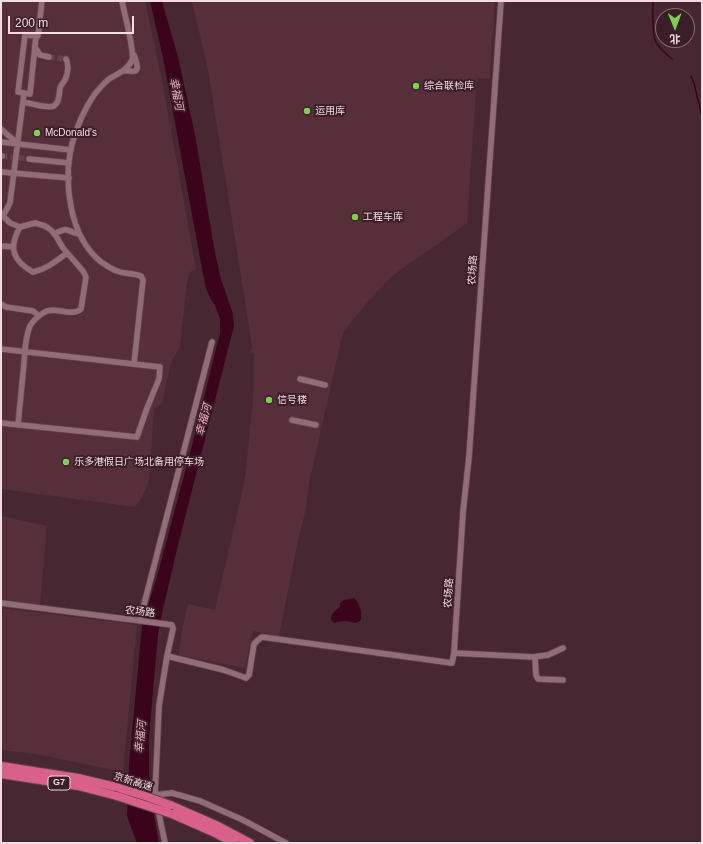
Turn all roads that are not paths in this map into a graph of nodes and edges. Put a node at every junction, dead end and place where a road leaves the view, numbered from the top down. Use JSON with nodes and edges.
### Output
{"nodes":[{"id":1,"x":42,"y":1,"type":"edge"},
{"id":2,"x":122,"y":1,"type":"edge"},
{"id":3,"x":501,"y":1,"type":"edge"},
{"id":4,"x":36,"y":36,"type":"junction"},
{"id":5,"x":35,"y":47,"type":"junction"},
{"id":6,"x":133,"y":52,"type":"junction"},
{"id":7,"x":49,"y":57,"type":"tunnel mouth"},
{"id":8,"x":66,"y":59,"type":"dead end"},
{"id":9,"x":123,"y":71,"type":"junction"},
{"id":10,"x":24,"y":93,"type":"junction"},
{"id":11,"x":23,"y":102,"type":"junction"},
{"id":12,"x":1,"y":129,"type":"edge"},
{"id":13,"x":1,"y":142,"type":"edge"},
{"id":14,"x":18,"y":144,"type":"junction"},
{"id":15,"x":71,"y":150,"type":"junction"},
{"id":16,"x":29,"y":159,"type":"tunnel mouth"},
{"id":17,"x":69,"y":163,"type":"junction"},
{"id":18,"x":1,"y":172,"type":"edge"},
{"id":19,"x":14,"y":173,"type":"junction"},
{"id":20,"x":69,"y":178,"type":"junction"},
{"id":21,"x":2,"y":216,"type":"edge"},
{"id":22,"x":20,"y":227,"type":"junction"},
{"id":23,"x":54,"y":234,"type":"junction"},
{"id":24,"x":79,"y":234,"type":"junction"},
{"id":25,"x":1,"y":247,"type":"edge"},
{"id":26,"x":13,"y":247,"type":"junction"},
{"id":27,"x":67,"y":253,"type":"junction"},
{"id":28,"x":2,"y":306,"type":"edge"},
{"id":29,"x":39,"y":316,"type":"junction"},
{"id":30,"x":212,"y":342,"type":"dead end"},
{"id":31,"x":2,"y":348,"type":"edge"},
{"id":32,"x":25,"y":352,"type":"junction"},
{"id":33,"x":134,"y":364,"type":"junction"},
{"id":34,"x":300,"y":379,"type":"dead end"},
{"id":35,"x":325,"y":385,"type":"dead end"},
{"id":36,"x":292,"y":420,"type":"dead end"},
{"id":37,"x":1,"y":423,"type":"edge"},
{"id":38,"x":18,"y":424,"type":"junction"},
{"id":39,"x":316,"y":425,"type":"dead end"},
{"id":40,"x":1,"y":603,"type":"edge"},
{"id":41,"x":140,"y":621,"type":"junction"},
{"id":42,"x":563,"y":648,"type":"dead end"},
{"id":43,"x":454,"y":653,"type":"junction"},
{"id":44,"x":166,"y":656,"type":"junction"},
{"id":45,"x":535,"y":657,"type":"junction"},
{"id":46,"x":563,"y":680,"type":"dead end"},
{"id":47,"x":1,"y":766,"type":"edge"},
{"id":48,"x":1,"y":774,"type":"edge"},
{"id":49,"x":155,"y":795,"type":"junction"},
{"id":50,"x":165,"y":843,"type":"edge"},
{"id":51,"x":234,"y":843,"type":"edge"},
{"id":52,"x":250,"y":843,"type":"edge"},
{"id":53,"x":286,"y":843,"type":"edge"}],
"edges":[{"from":1,"to":4,"type":"street"},
{"from":2,"to":6,"type":"street"},
{"from":3,"to":43,"type":"street","name":"农场路"},
{"from":4,"to":5,"type":"street"},
{"from":4,"to":10,"type":"street"},
{"from":5,"to":7,"type":"street"},
{"from":5,"to":10,"type":"street"},
{"from":6,"to":9,"type":"street"},
{"from":6,"to":9,"type":"street"},
{"from":8,"to":11,"type":"street"},
{"from":9,"to":15,"type":"street"},
{"from":10,"to":11,"type":"street"},
{"from":11,"to":14,"type":"street"},
{"from":12,"to":14,"type":"street"},
{"from":13,"to":14,"type":"street"},
{"from":14,"to":15,"type":"street"},
{"from":14,"to":19,"type":"street"},
{"from":15,"to":17,"type":"street"},
{"from":16,"to":17,"type":"street"},
{"from":17,"to":20,"type":"street"},
{"from":18,"to":19,"type":"street"},
{"from":19,"to":20,"type":"street"},
{"from":19,"to":21,"type":"street"},
{"from":20,"to":24,"type":"street"},
{"from":21,"to":22,"type":"street"},
{"from":22,"to":23,"type":"street"},
{"from":22,"to":26,"type":"street"},
{"from":23,"to":24,"type":"street"},
{"from":23,"to":27,"type":"street"},
{"from":24,"to":33,"type":"street"},
{"from":25,"to":26,"type":"street"},
{"from":26,"to":27,"type":"street"},
{"from":27,"to":29,"type":"street"},
{"from":28,"to":29,"type":"street"},
{"from":29,"to":32,"type":"street"},
{"from":30,"to":41,"type":"street"},
{"from":31,"to":32,"type":"street"},
{"from":32,"to":33,"type":"street"},
{"from":32,"to":38,"type":"street"},
{"from":33,"to":38,"type":"street"},
{"from":34,"to":35,"type":"street"},
{"from":36,"to":39,"type":"street"},
{"from":37,"to":38,"type":"street"},
{"from":40,"to":41,"type":"street","name":"农场路"},
{"from":41,"to":44,"type":"street","name":"农场路"},
{"from":42,"to":45,"type":"street"},
{"from":43,"to":44,"type":"street"},
{"from":43,"to":45,"type":"street"},
{"from":44,"to":49,"type":"street"},
{"from":45,"to":46,"type":"street"},
{"from":47,"to":52,"type":"highway","name":"京新高速","number":"G7","bridge":true},
{"from":48,"to":51,"type":"highway","name":"京新高速","number":"G7","bridge":true},
{"from":49,"to":50,"type":"street"},
{"from":49,"to":53,"type":"street"}]}
